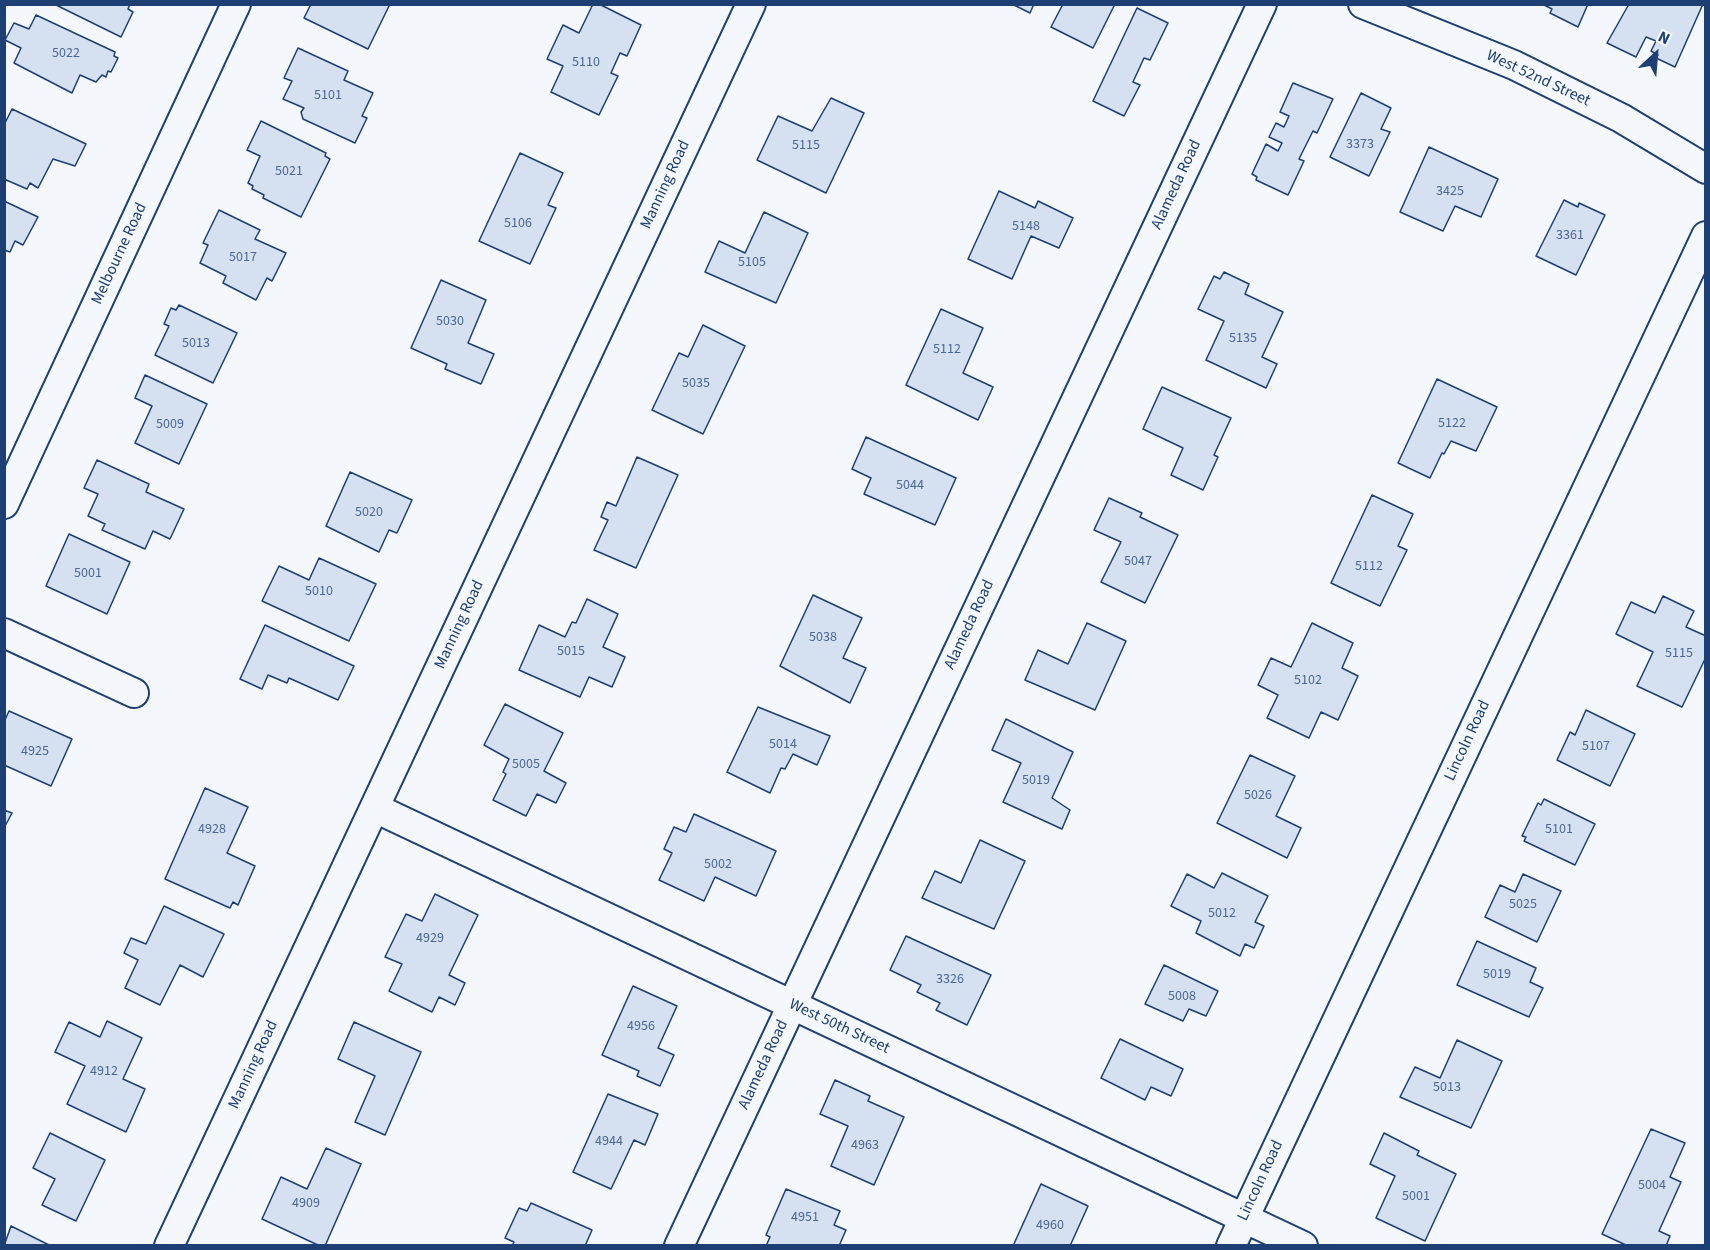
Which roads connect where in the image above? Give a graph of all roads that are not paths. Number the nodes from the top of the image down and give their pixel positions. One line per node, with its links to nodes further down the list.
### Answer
1 (236, 4): 7 (street, Melbourne Road)
2 (751, 4): 10 (street, Manning Road)
3 (1262, 4): 11 (street, Alameda Road)
4 (1363, 4): 5 (street, West 52nd Street)
5 (1706, 169)
6 (1706, 236): 12 (street, Lincoln Road)
7 (4, 504)
8 (4, 633): 9 (street)
9 (134, 693)
10 (375, 808): 11 (street, West 50th Street); 13 (street, Manning Road)
11 (792, 1005): 12 (street, West 50th Street); 14 (street, Alameda Road)
12 (1244, 1217): 15 (street, Lincoln Road); 16 (street, West 50th Street)
13 (169, 1245)
14 (679, 1245)
15 (1231, 1245)
16 (1304, 1245)

